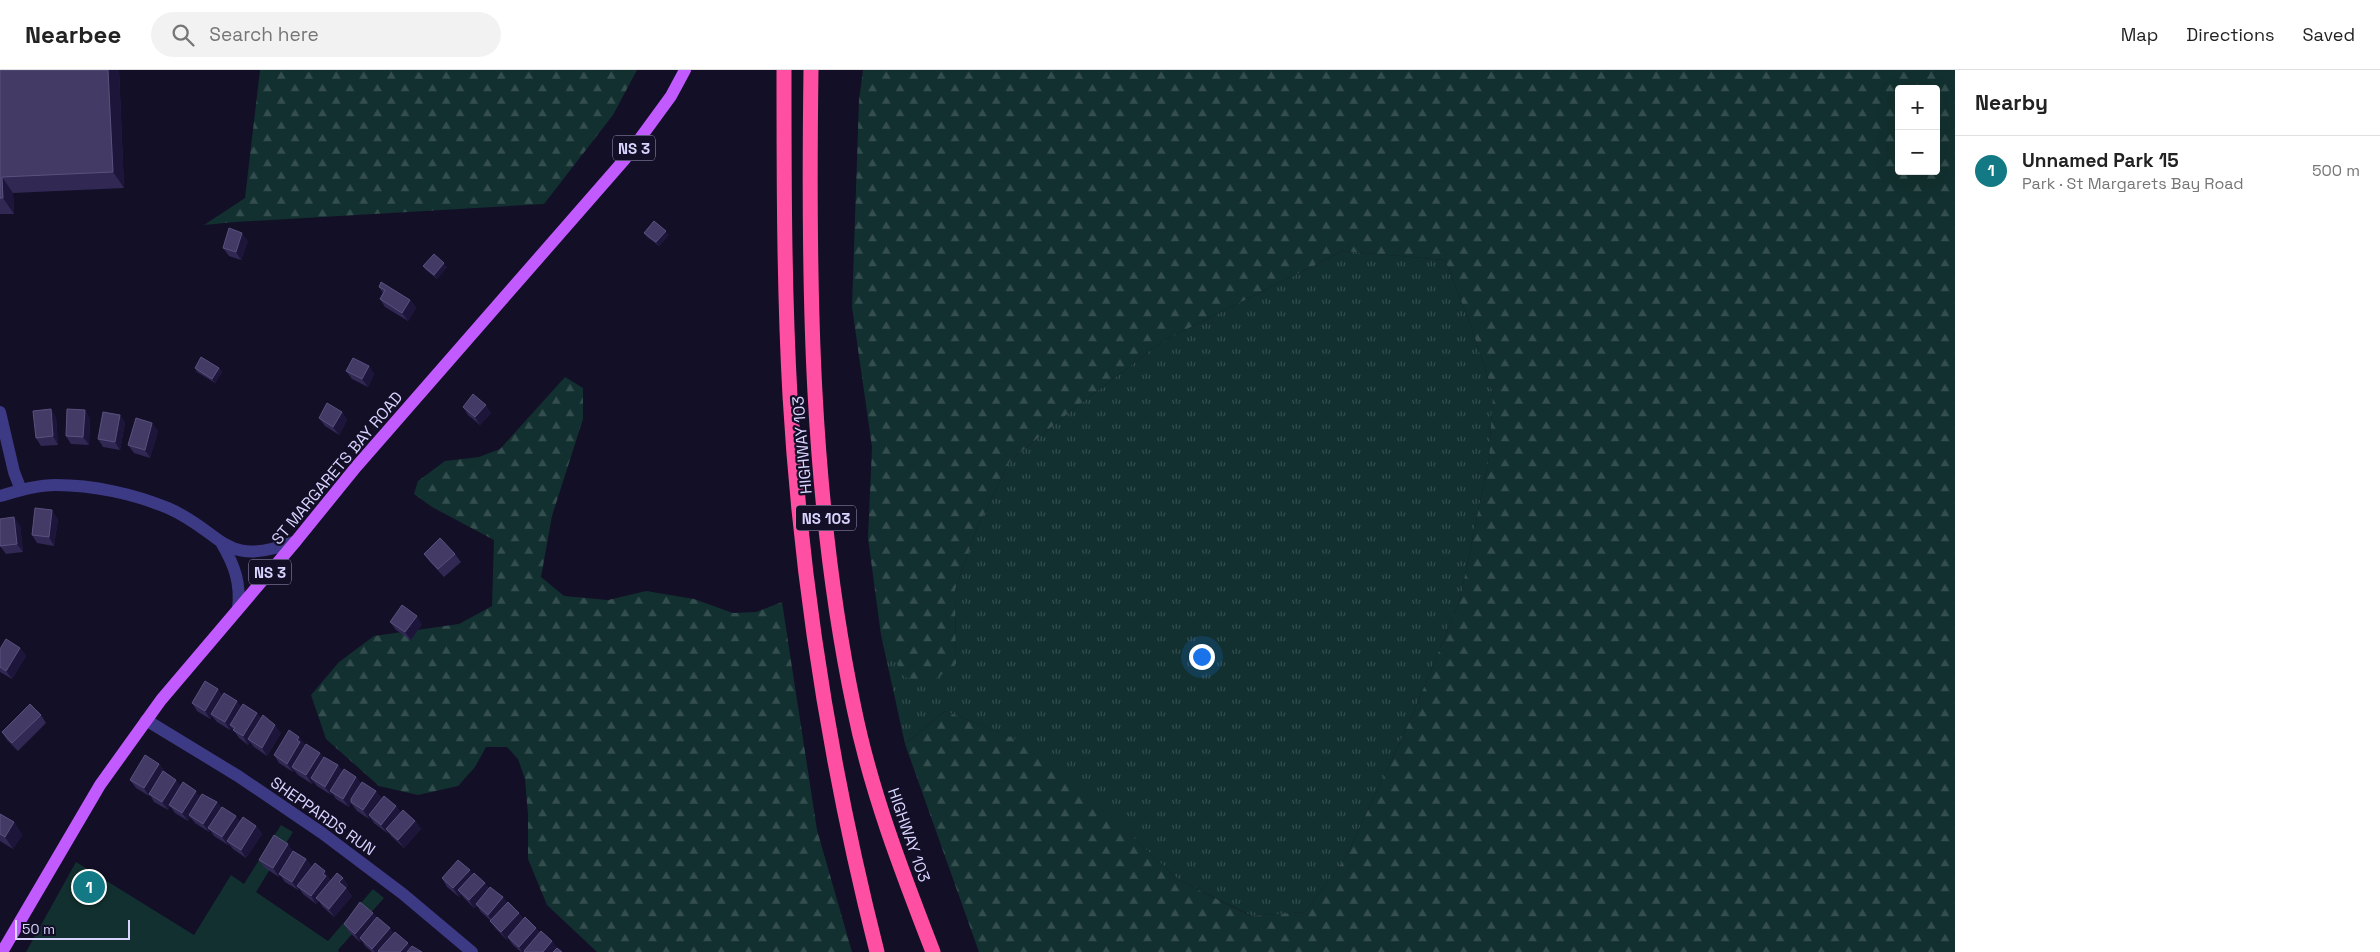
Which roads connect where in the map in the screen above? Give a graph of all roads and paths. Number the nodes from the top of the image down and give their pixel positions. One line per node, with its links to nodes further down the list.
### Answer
1 (685, 70): 9 (main road, ST MARGARETS BAY ROAD / NS 3)
2 (777, 70): 5 (highway)
3 (784, 70): 5 (highway, HIGHWAY 103 / NS 103)
4 (811, 70): 16 (highway, HIGHWAY 103 / NS 103)
5 (784, 130): 15 (highway, HIGHWAY 103 / NS 103)
6 (0, 412): 7 (street)
7 (21, 490): 8 (street); 10 (street)
8 (0, 496)
9 (296, 541): 10 (street); 11 (main road, ST MARGARETS BAY ROAD / NS 3)
10 (222, 544): 11 (street)
11 (238, 609): 12 (main road, ST MARGARETS BAY ROAD / NS 3)
12 (146, 720): 13 (main road, ST MARGARETS BAY ROAD / NS 3); 14 (street, SHEPPARDS RUN)
13 (2, 952)
14 (472, 952)
15 (877, 952)
16 (933, 952)

